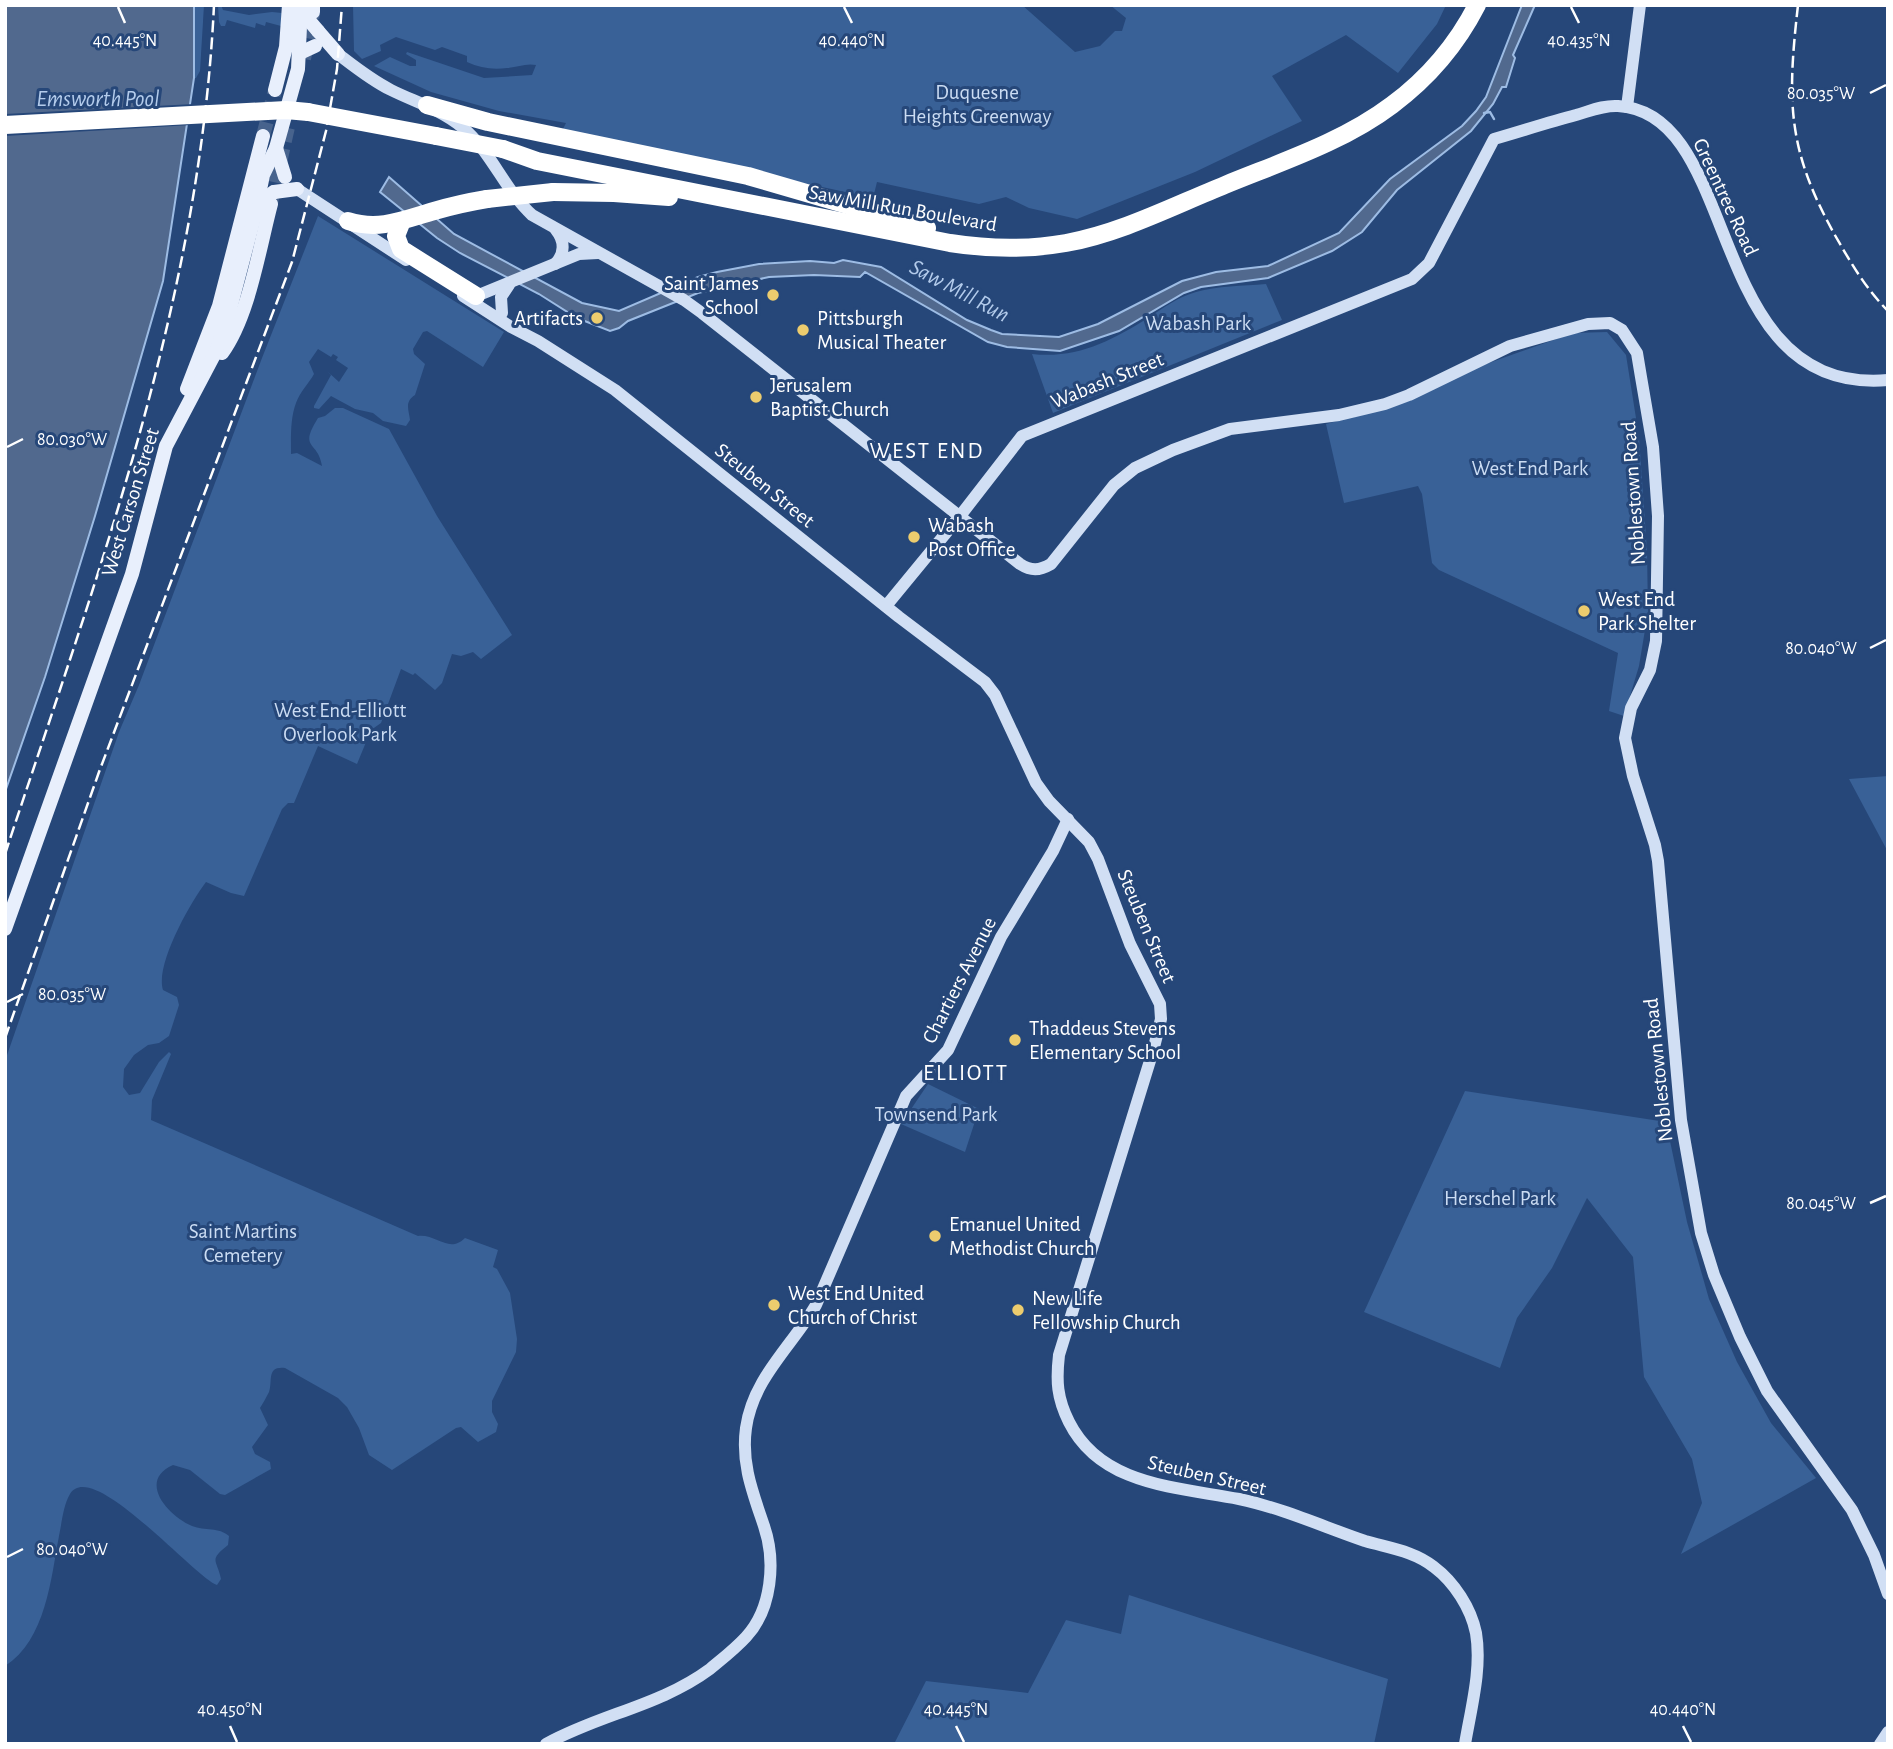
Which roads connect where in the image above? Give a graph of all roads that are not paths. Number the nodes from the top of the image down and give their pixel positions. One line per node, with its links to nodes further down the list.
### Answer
1 (289, 5): 9 (main road)
2 (1466, 5): 24 (highway, Saw Mill Run Boulevard)
3 (1477, 5): 20 (highway, Saw Mill Run Boulevard)
4 (1640, 5): 11 (main road)
5 (307, 7): 6 (main road, bridge); 7 (main road, West Carson Street)
6 (317, 39): 7 (main road, bridge); 8 (main road)
7 (300, 53): 12 (main road, West Carson Street)
8 (338, 54): 10 (main road)
9 (275, 90)
10 (427, 105): 24 (highway); 25 (main road)
11 (1627, 107): 15 (main road, Greentree Road); 32 (main road, Greentree Road)
12 (286, 110): 13 (highway, Saw Mill Run Boulevard, bridge); 16 (main road, West Carson Street); 17 (highway, Saw Mill Run Boulevard, bridge)
13 (5, 125)
14 (263, 136): 34 (main road)
15 (1494, 139): 35 (main road, Wabash Street)
16 (276, 148): 18 (main road, bridge); 21 (main road, West Carson Street, bridge)
17 (503, 149): 20 (highway, Saw Mill Run Boulevard); 24 (highway, Saw Mill Run Boulevard)
18 (288, 185): 21 (main road, bridge); 22 (main road, Steuben Street)
19 (271, 204): 33 (main road)
20 (767, 206): 23 (highway, bridge)
21 (255, 214): 33 (main road, West Carson Street)
22 (348, 221): 23 (highway); 29 (main road, Steuben Street)
23 (402, 221): 29 (highway)
24 (927, 228)
25 (556, 230): 26 (main road); 27 (main road)
26 (599, 253): 27 (main road); 35 (main road)
27 (548, 268): 28 (main road)
28 (511, 284): 29 (main road); 30 (main road)
29 (473, 298): 30 (main road, Steuben Street); 31 (main road, Steuben Street)
30 (502, 313): 31 (main road, Steuben Street)
31 (538, 341): 36 (main road, Steuben Street)
32 (1888, 380)
33 (195, 388): 34 (main road, West Carson Street)
34 (177, 421): 38 (main road, West Carson Street)
35 (960, 516): 36 (main road, Wabash Street); 39 (main road, Noblestown Road)
36 (886, 606): 37 (main road, Steuben Street)
37 (1068, 820): 41 (main road, Chartiers Avenue); 42 (main road, Steuben Street)
38 (5, 929)
39 (1888, 1594)
40 (1888, 1732): 43 (main road)
41 (546, 1744)
42 (1465, 1744)
43 (1880, 1744)

